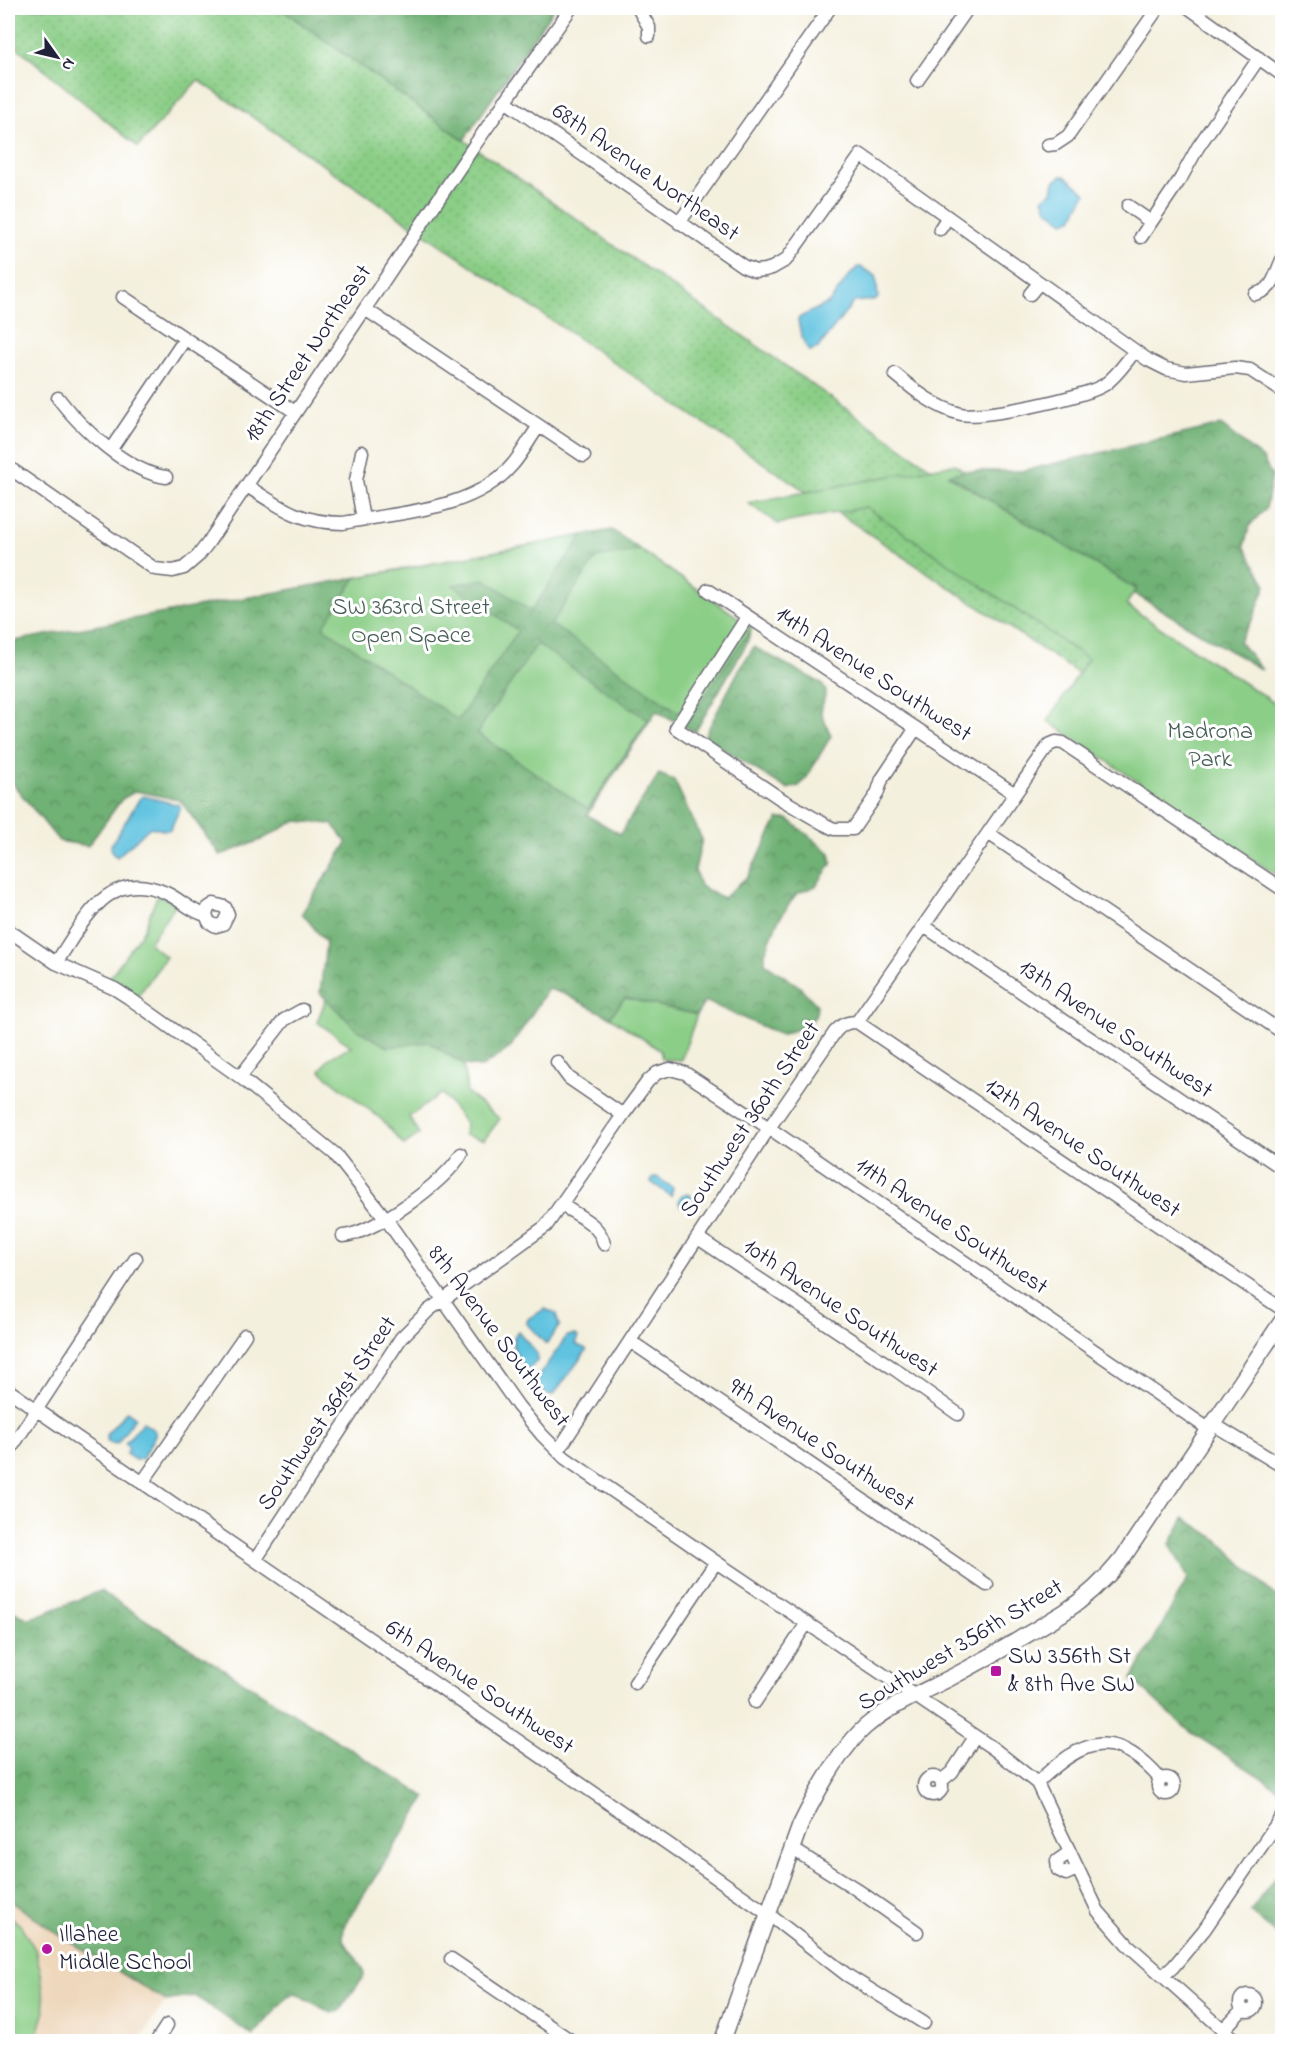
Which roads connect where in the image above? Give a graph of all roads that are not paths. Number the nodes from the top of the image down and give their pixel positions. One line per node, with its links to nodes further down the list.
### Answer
1 (571, 8): 11 (street, 18th Street Northeast)
2 (638, 8): 7 (street)
3 (830, 8): 16 (street)
4 (968, 8): 10 (street)
5 (1158, 8): 12 (street)
6 (1189, 8): 8 (street)
7 (649, 36)
8 (1260, 58): 9 (street); 15 (street)
9 (1282, 75)
10 (917, 81)
11 (505, 101): 16 (street, 68th Avenue Northeast); 26 (street, 18th Street Northeast)
12 (1048, 145)
13 (1128, 206): 15 (street)
14 (948, 217): 16 (street, 68th Avenue Northeast); 17 (street); 20 (street)
15 (1151, 222): 18 (street)
16 (679, 223)
17 (939, 229)
18 (1141, 237)
19 (1282, 260): 21 (street)
20 (1039, 283): 22 (street); 28 (street)
21 (1271, 286): 23 (street); 24 (street)
22 (1030, 294)
23 (1256, 294)
24 (1282, 294)
25 (123, 297): 27 (street)
26 (365, 309): 32 (street, 18th Street Northeast); 33 (street)
27 (185, 339): 32 (street); 34 (street)
28 (1135, 351): 29 (street); 30 (street)
29 (896, 374)
30 (1282, 389)
31 (58, 398): 34 (street)
32 (295, 412): 39 (street, 18th Street Northeast)
33 (539, 426): 36 (street); 40 (street)
34 (111, 449): 38 (street)
35 (362, 452): 40 (street)
36 (584, 456)
37 (8, 467): 39 (street, 18th Street Northeast)
38 (166, 477)
39 (247, 486): 40 (street)
40 (363, 519)
41 (708, 590): 42 (street, 14th Avenue Southwest)
42 (747, 617): 43 (street, 14th Avenue Southwest); 43 (street)
43 (916, 728): 44 (street, 14th Avenue Southwest)
44 (1015, 794): 45 (street, Southwest 360th Street); 46 (street, Southwest 360th Street)
45 (988, 833): 48 (street, Southwest 360th Street); 53 (street)
46 (1282, 889)
47 (206, 915): 50 (street)
48 (924, 926): 52 (street, Southwest 360th Street); 60 (street, 13th Avenue Southwest)
49 (8, 930): 50 (street, 8th Avenue Southwest)
50 (56, 963): 56 (street, 8th Avenue Southwest)
51 (302, 1010): 56 (street)
52 (857, 1022): 58 (street, Southwest 360th Street); 68 (street, 12th Avenue Southwest)
53 (1282, 1032)
54 (557, 1062): 57 (street)
55 (664, 1070): 57 (street, Southwest 361st Street); 58 (street, 11th Avenue Southwest)
56 (240, 1077): 62 (street, 8th Avenue Southwest)
57 (623, 1115): 61 (street, Southwest 361st Street)
58 (769, 1128): 64 (street, Southwest 360th Street); 75 (street, 11th Avenue Southwest)
59 (461, 1154): 62 (street)
60 (1282, 1168)
61 (562, 1205): 65 (street); 67 (street, Southwest 361st Street)
62 (386, 1219): 63 (street); 67 (street, 8th Avenue Southwest)
63 (343, 1236)
64 (698, 1238): 71 (street, Southwest 360th Street); 74 (street, 10th Avenue Southwest)
65 (604, 1244)
66 (135, 1258): 73 (street)
67 (443, 1300): 76 (street, 8th Avenue Southwest); 80 (street, Southwest 361st Street)
68 (1282, 1310)
69 (1282, 1322): 75 (main road, Southwest 356th Street)
70 (245, 1335): 79 (street)
71 (630, 1341): 76 (street, Southwest 360th Street); 82 (street, 9th Avenue Southwest)
72 (8, 1390): 73 (street, 6th Avenue Southwest)
73 (36, 1410): 77 (street); 79 (street, 6th Avenue Southwest)
74 (958, 1414)
75 (1211, 1427): 78 (street, 11th Avenue Southwest); 85 (main road, Southwest 356th Street)
76 (558, 1451): 81 (street, 8th Avenue Southwest)
77 (8, 1453)
78 (1282, 1466)
79 (142, 1483): 80 (street, 6th Avenue Southwest)
80 (256, 1559): 95 (street, 6th Avenue Southwest)
81 (716, 1562): 83 (street, 8th Avenue Southwest); 84 (street)
82 (987, 1585)
83 (807, 1623): 85 (street, 8th Avenue Southwest); 86 (street)
84 (635, 1683)
85 (914, 1695): 87 (street, 8th Avenue Southwest); 92 (main road, Southwest 356th Street)
86 (755, 1702)
87 (975, 1737): 89 (street); 90 (street, 8th Avenue Southwest)
88 (1161, 1780): 90 (street)
89 (941, 1781)
90 (1037, 1783): 93 (street, 8th Avenue Southwest)
91 (1282, 1816): 98 (street)
92 (791, 1848): 95 (main road, Southwest 356th Street); 96 (street)
93 (1070, 1852): 94 (street, 8th Avenue Southwest); 94 (street)
94 (1077, 1869): 98 (street, 8th Avenue Southwest)
95 (768, 1914): 100 (street, 6th Avenue Southwest); 105 (main road, Southwest 356th Street)
96 (917, 1932)
97 (451, 1959): 104 (street)
98 (1163, 1976): 102 (street, 8th Avenue Southwest)
99 (1242, 2010): 102 (street)
100 (924, 2023)
101 (166, 2025): 103 (street)
102 (1223, 2030): 106 (street, 8th Avenue Southwest)
103 (158, 2041)
104 (573, 2042)
105 (722, 2042)
106 (1237, 2042)

